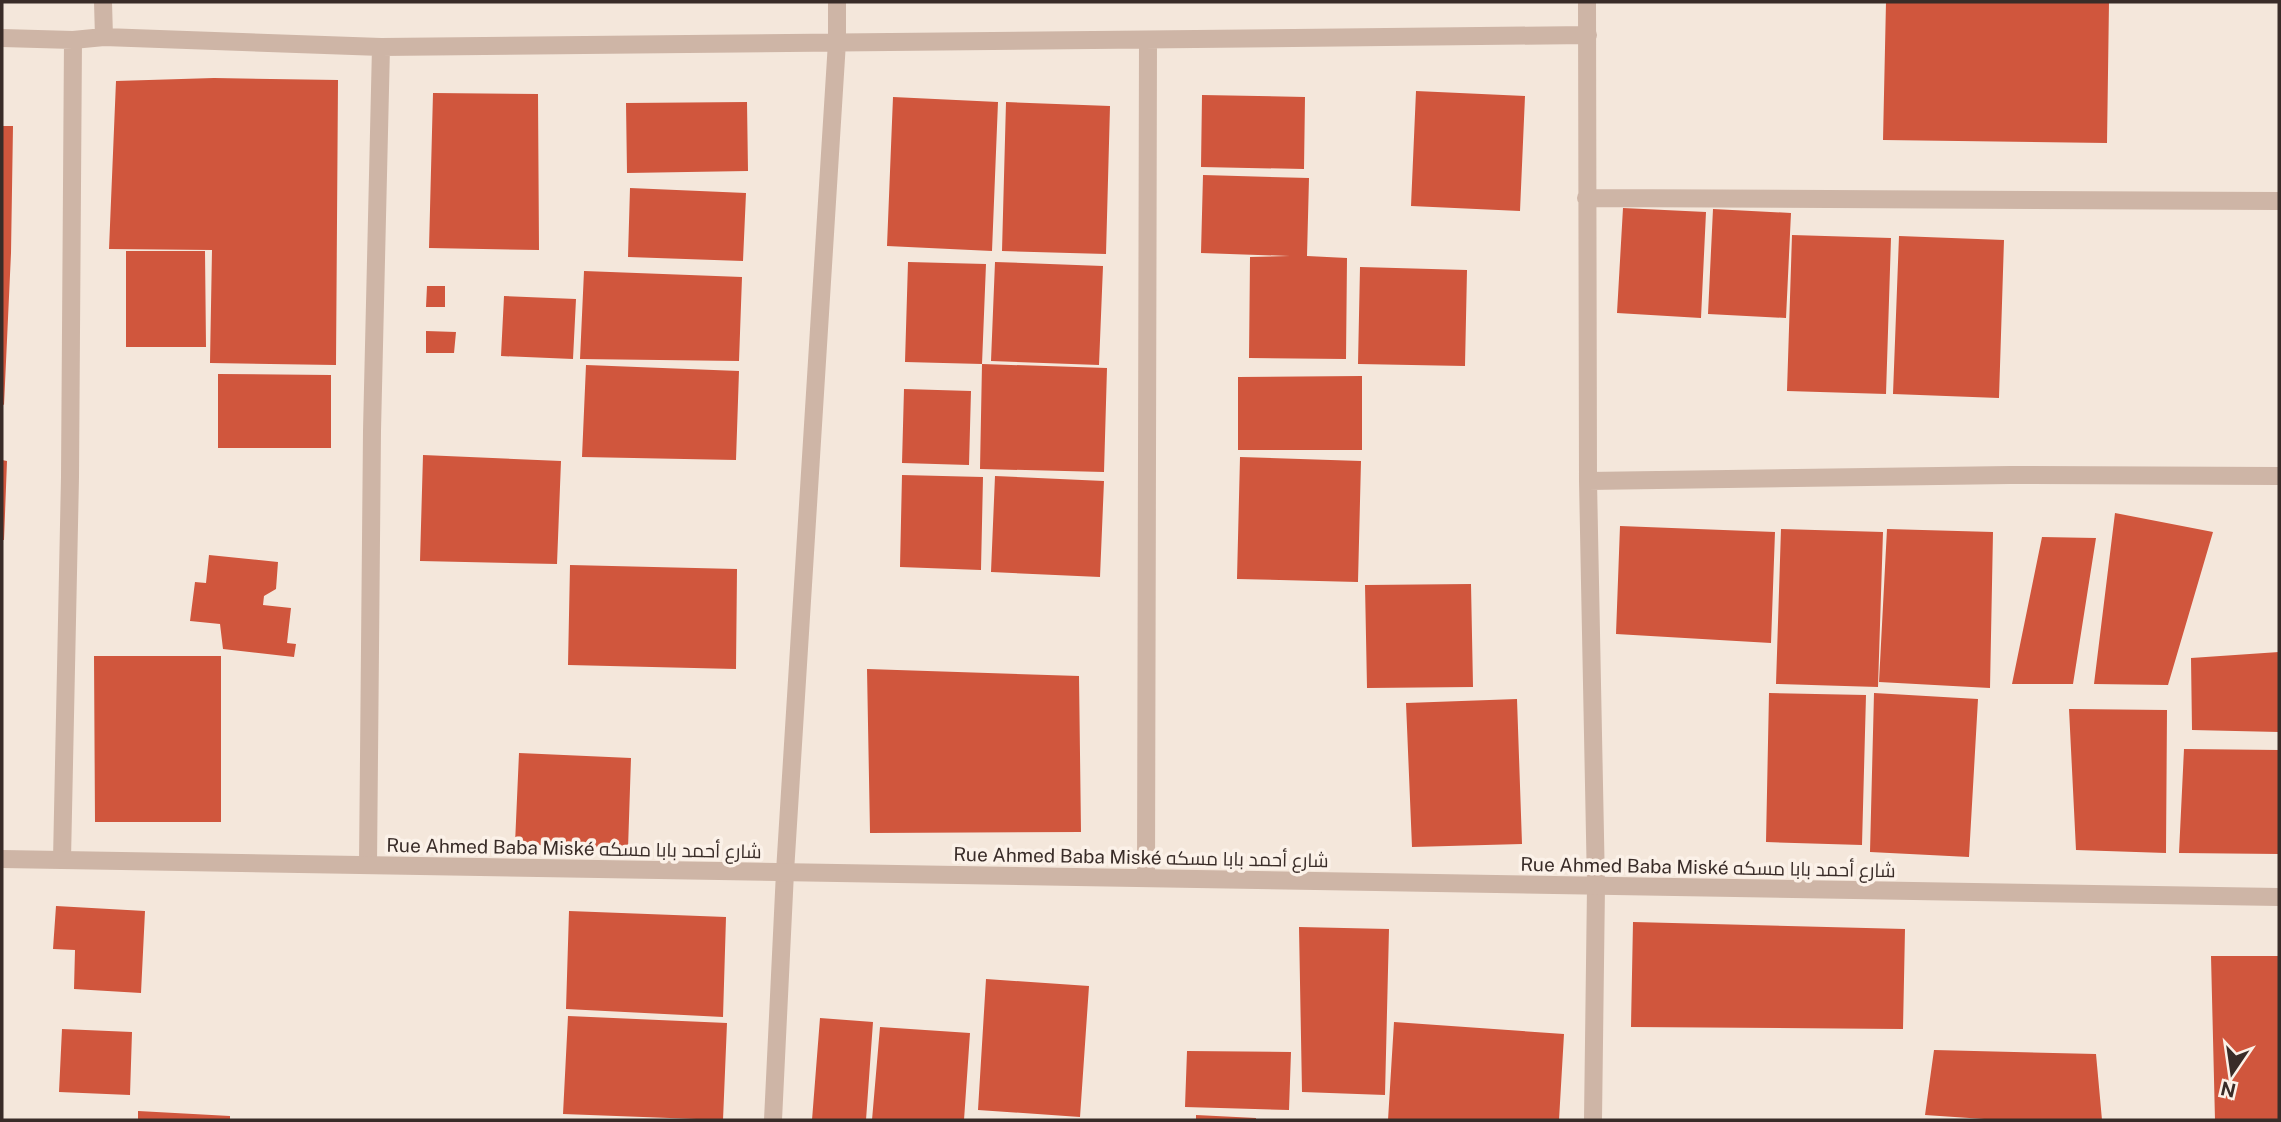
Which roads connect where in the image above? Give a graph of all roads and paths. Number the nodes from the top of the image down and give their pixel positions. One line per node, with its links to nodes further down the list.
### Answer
1 (103, 2): 5 (street)
2 (837, 2): 9 (street)
3 (1587, 2): 4 (street)
4 (1588, 35): 8 (street); 11 (street)
5 (104, 37): 7 (street); 10 (street)
6 (2, 38): 7 (street)
7 (73, 40): 16 (street)
8 (1148, 40): 9 (street); 19 (street)
9 (837, 42): 10 (street); 18 (street)
10 (381, 47): 17 (street)
11 (1586, 198): 12 (street); 14 (street)
12 (2279, 201)
13 (2279, 476): 14 (street)
14 (1588, 481): 20 (street)
15 (2, 859): 16 (street, Rue Ahmed Baba Miské شارع أحمد بابا مسكه)
16 (62, 860): 17 (street, Rue Ahmed Baba Miské شارع أحمد بابا مسكه)
17 (368, 865): 18 (street, Rue Ahmed Baba Miské شارع أحمد بابا مسكه)
18 (785, 872): 19 (street, Rue Ahmed Baba Miské شارع أحمد بابا مسكه); 22 (street)
19 (1146, 878): 20 (street, Rue Ahmed Baba Miské شارع أحمد بابا مسكه)
20 (1596, 886): 21 (street, Rue Ahmed Baba Miské شارع أحمد بابا مسكه); 23 (street)
21 (2279, 897)
22 (773, 1120)
23 (1593, 1120)

